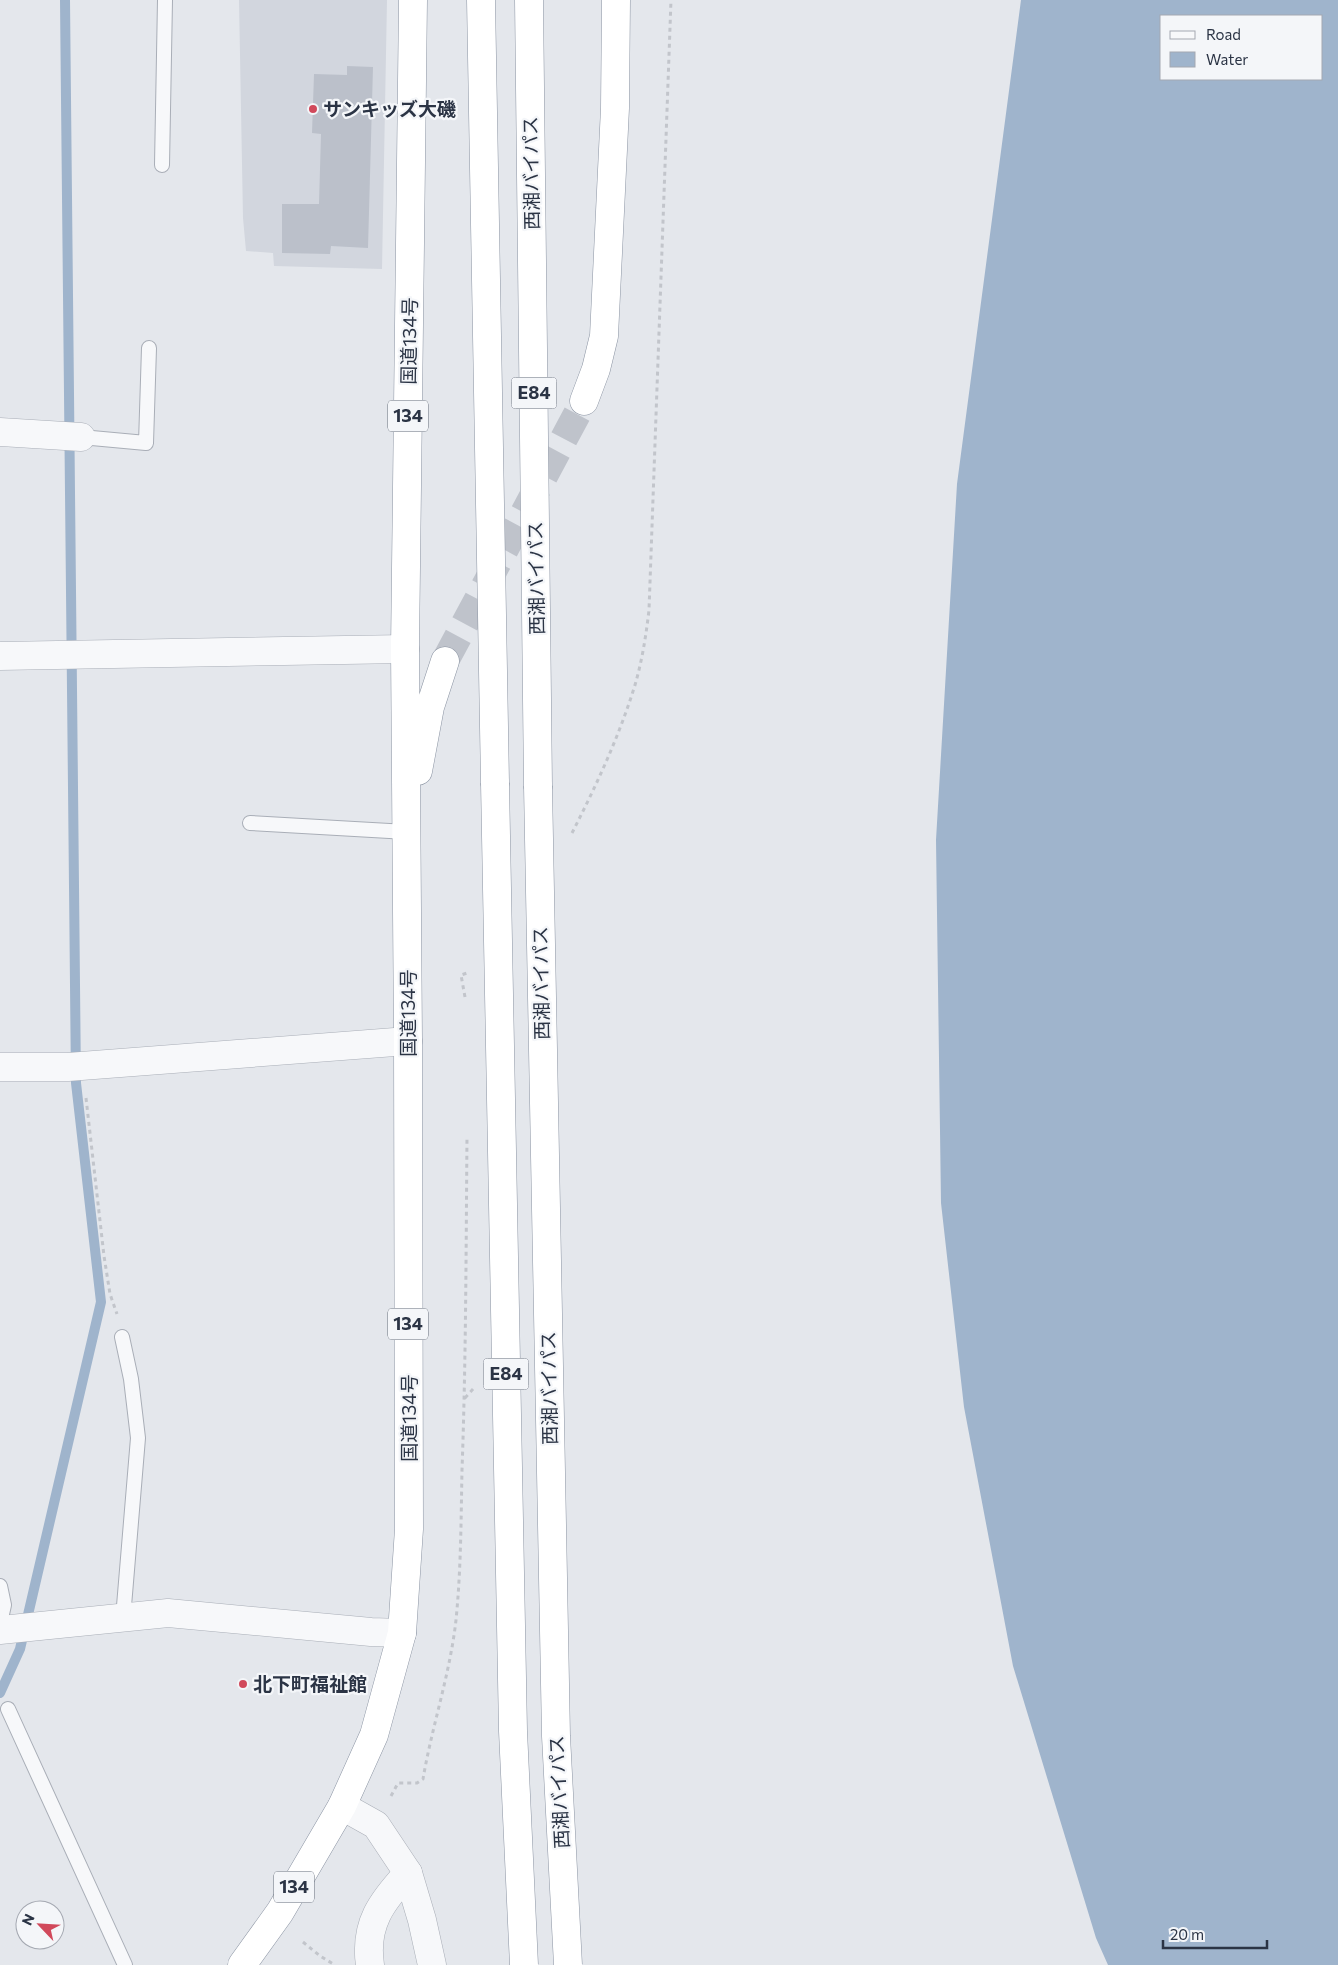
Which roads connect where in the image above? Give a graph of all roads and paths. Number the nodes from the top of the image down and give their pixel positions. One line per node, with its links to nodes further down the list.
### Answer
1 (165, 0): 7 (lane)
2 (413, 0): 13 (highway, 国道134号 / 134)
3 (481, 0): 37 (highway, E84, bridge)
4 (529, 0): 38 (highway, 西湘バイパス / E84, bridge)
5 (616, 0): 9 (highway)
6 (670, 0): 10 (path)
7 (162, 165)
8 (149, 348): 12 (lane)
9 (584, 401)
10 (656, 401)
11 (0, 432): 12 (street)
12 (71, 437)
13 (405, 649): 14 (street); 17 (highway, 国道134号 / 134)
14 (0, 656)
15 (445, 661): 17 (highway, 国道134号 / 134)
16 (250, 823): 17 (lane)
17 (407, 832): 18 (highway, 国道134号 / 134)
18 (408, 1041): 19 (street); 26 (highway, 国道134号 / 134)
19 (77, 1066): 20 (street); 21 (path)
20 (0, 1067)
21 (122, 1337): 24 (lane)
22 (459, 1583): 28 (path)
23 (0, 1586): 25 (lane)
24 (123, 1618): 25 (street); 26 (street)
25 (11, 1627)
26 (402, 1633): 29 (highway, 国道134号 / 134)
27 (8, 1709): 32 (lane)
28 (391, 1797)
29 (342, 1806): 30 (street); 33 (highway, 国道134号 / 134)
30 (408, 1873): 35 (street); 36 (street)
31 (303, 1942): 34 (path)
32 (125, 1965)
33 (242, 1965)
34 (336, 1965)
35 (370, 1965)
36 (432, 1965)
37 (524, 1965)
38 (568, 1965)

